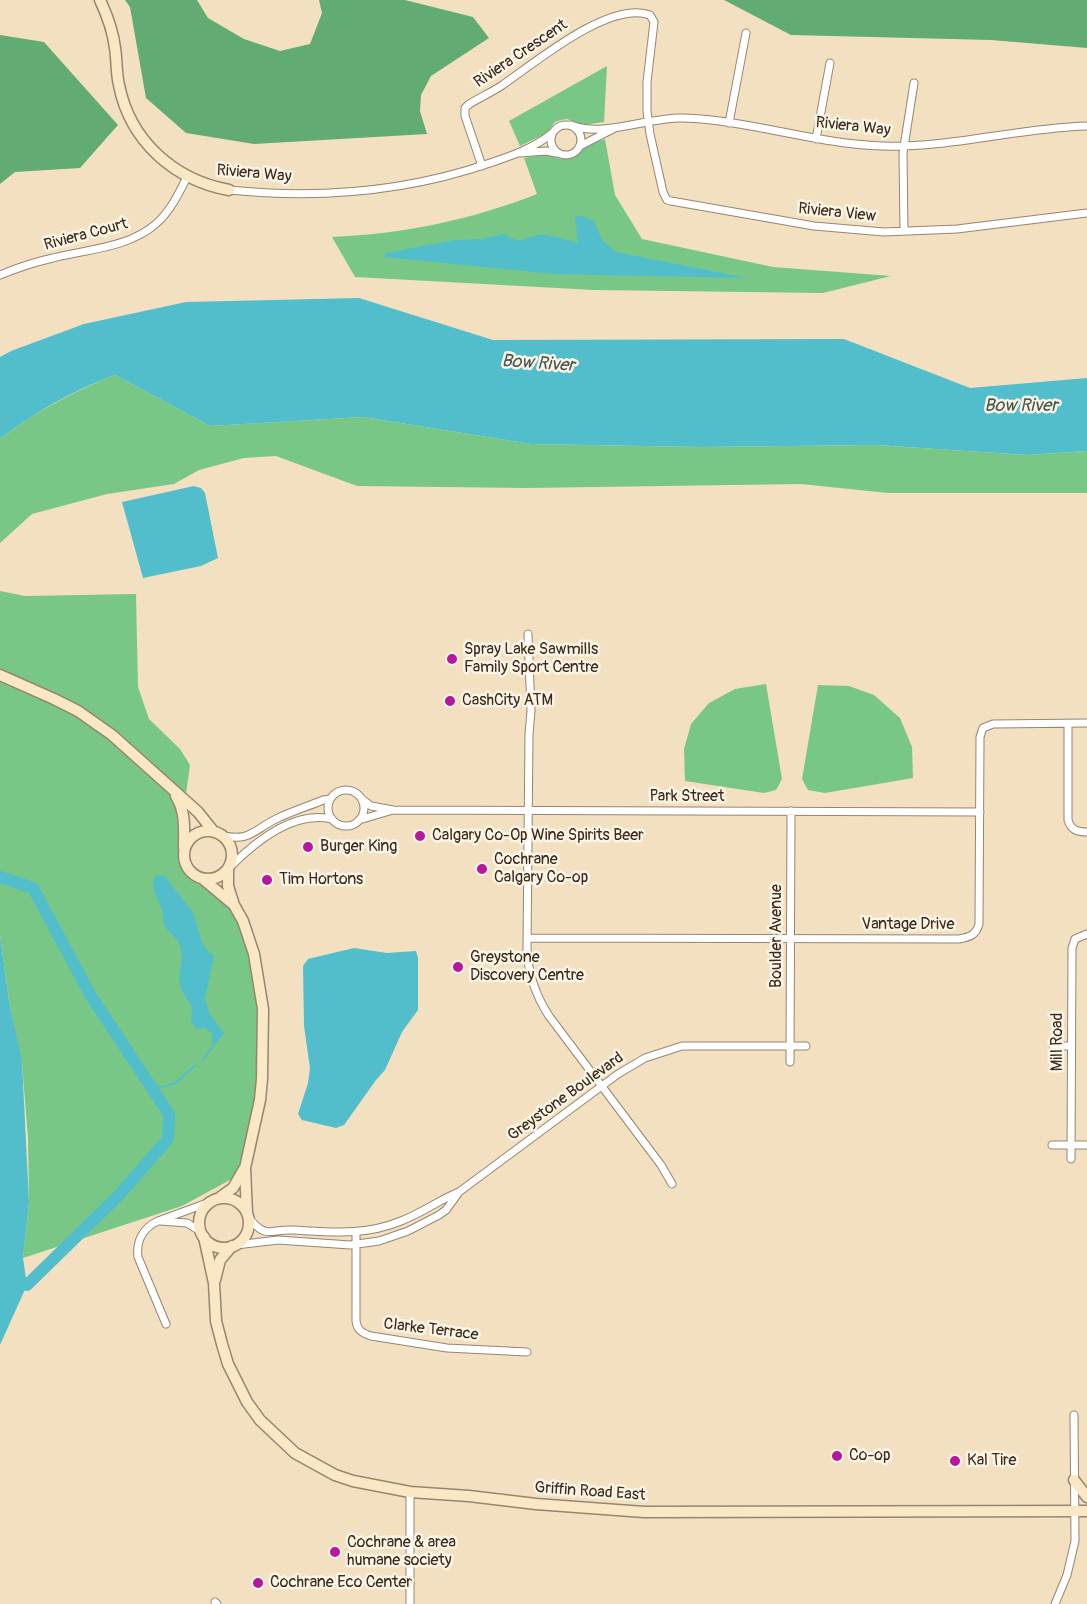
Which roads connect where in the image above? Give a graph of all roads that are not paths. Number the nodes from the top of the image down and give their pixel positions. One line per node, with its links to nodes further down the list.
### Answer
1 (100, 0): 17 (main road, Riviera Way)
2 (746, 33): 6 (street)
3 (830, 63): 11 (street)
4 (914, 83): 13 (street)
5 (648, 121): 6 (street, Riviera Way); 9 (street, Riviera Way); 16 (street, Riviera Crescent); 20 (street, Riviera View)
6 (729, 123): 11 (street, Riviera Way)
7 (571, 125): 9 (street, Riviera Way); 10 (street, Riviera Way); 12 (street)
8 (1087, 126): 13 (street, Riviera Way)
9 (616, 127): 12 (street, Riviera Way)
10 (551, 134): 14 (street, Riviera Way); 15 (street)
11 (816, 139): 13 (street, Riviera Way)
12 (580, 146): 15 (street, Riviera Way)
13 (903, 146): 20 (street)
14 (520, 153): 15 (street, Riviera Way); 16 (street, Riviera Way)
15 (560, 154)
16 (482, 166): 18 (street, Riviera Way)
17 (187, 177): 18 (main road, Riviera Way); 21 (street, Riviera Court)
18 (229, 190)
19 (1087, 213): 20 (street, Riviera View)
20 (904, 231)
21 (0, 275)
22 (528, 634): 29 (street)
23 (0, 675): 26 (main road)
24 (1087, 723): 25 (street, Vantage Drive)
25 (1068, 724): 32 (street, Vantage Drive); 35 (street)
26 (171, 788): 36 (main road); 37 (main road)
27 (330, 799): 28 (street); 33 (street); 36 (street)
28 (361, 799): 30 (street, Park Street); 34 (street)
29 (528, 809): 30 (street, Park Street); 31 (street, Park Street); 42 (street)
30 (393, 810): 34 (street, Park Street)
31 (791, 811): 32 (street, Park Street); 43 (street, Boulder Avenue)
32 (980, 812): 43 (street, Vantage Drive)
33 (332, 819): 34 (street); 38 (street)
34 (359, 820)
35 (1087, 832)
36 (217, 833): 37 (main road); 38 (main road)
37 (184, 852): 39 (main road)
38 (229, 868): 39 (main road); 40 (main road)
39 (203, 879): 40 (main road)
40 (234, 905): 54 (main road)
41 (1087, 934): 47 (street, Mill Road)
42 (527, 938): 43 (street, Vantage Drive); 49 (street)
43 (790, 938): 44 (street, Boulder Avenue)
44 (790, 1046): 45 (street, Greystone Boulevard); 48 (street, Boulder Avenue); 49 (street, Greystone Boulevard)
45 (806, 1046)
46 (1053, 1046): 47 (street)
47 (1071, 1046): 51 (street, Mill Road)
48 (790, 1062)
49 (601, 1087): 55 (street); 56 (street, Greystone Boulevard)
50 (1052, 1145): 51 (street)
51 (1071, 1145): 52 (street); 53 (street, Mill Road)
52 (1087, 1145)
53 (1071, 1159)
54 (245, 1168): 57 (main road); 58 (main road)
55 (672, 1184)
56 (459, 1192): 60 (street, Greystone Boulevard); 62 (street, Greystone Boulevard)
57 (214, 1200): 58 (main road); 59 (street); 61 (main road)
58 (248, 1215): 60 (street, Greystone Boulevard); 63 (main road)
59 (158, 1221): 61 (street); 65 (street)
60 (356, 1232): 62 (street, Clarke Terrace)
61 (202, 1234): 63 (main road); 64 (main road, Griffin Road East)
62 (356, 1244): 63 (street, Greystone Boulevard); 66 (street, Clarke Terrace)
63 (234, 1245): 64 (main road, Griffin Road East)
64 (214, 1283): 69 (main road, Griffin Road East)
65 (166, 1324)
66 (527, 1352)
67 (1074, 1415): 68 (street)
68 (1074, 1480): 70 (main road); 71 (street)
69 (410, 1492): 71 (main road, Griffin Road East); 73 (street)
70 (1087, 1497)
71 (1074, 1511): 72 (main road, Griffin Road East); 74 (street)
72 (1087, 1511)
73 (410, 1604)
74 (1055, 1604)

